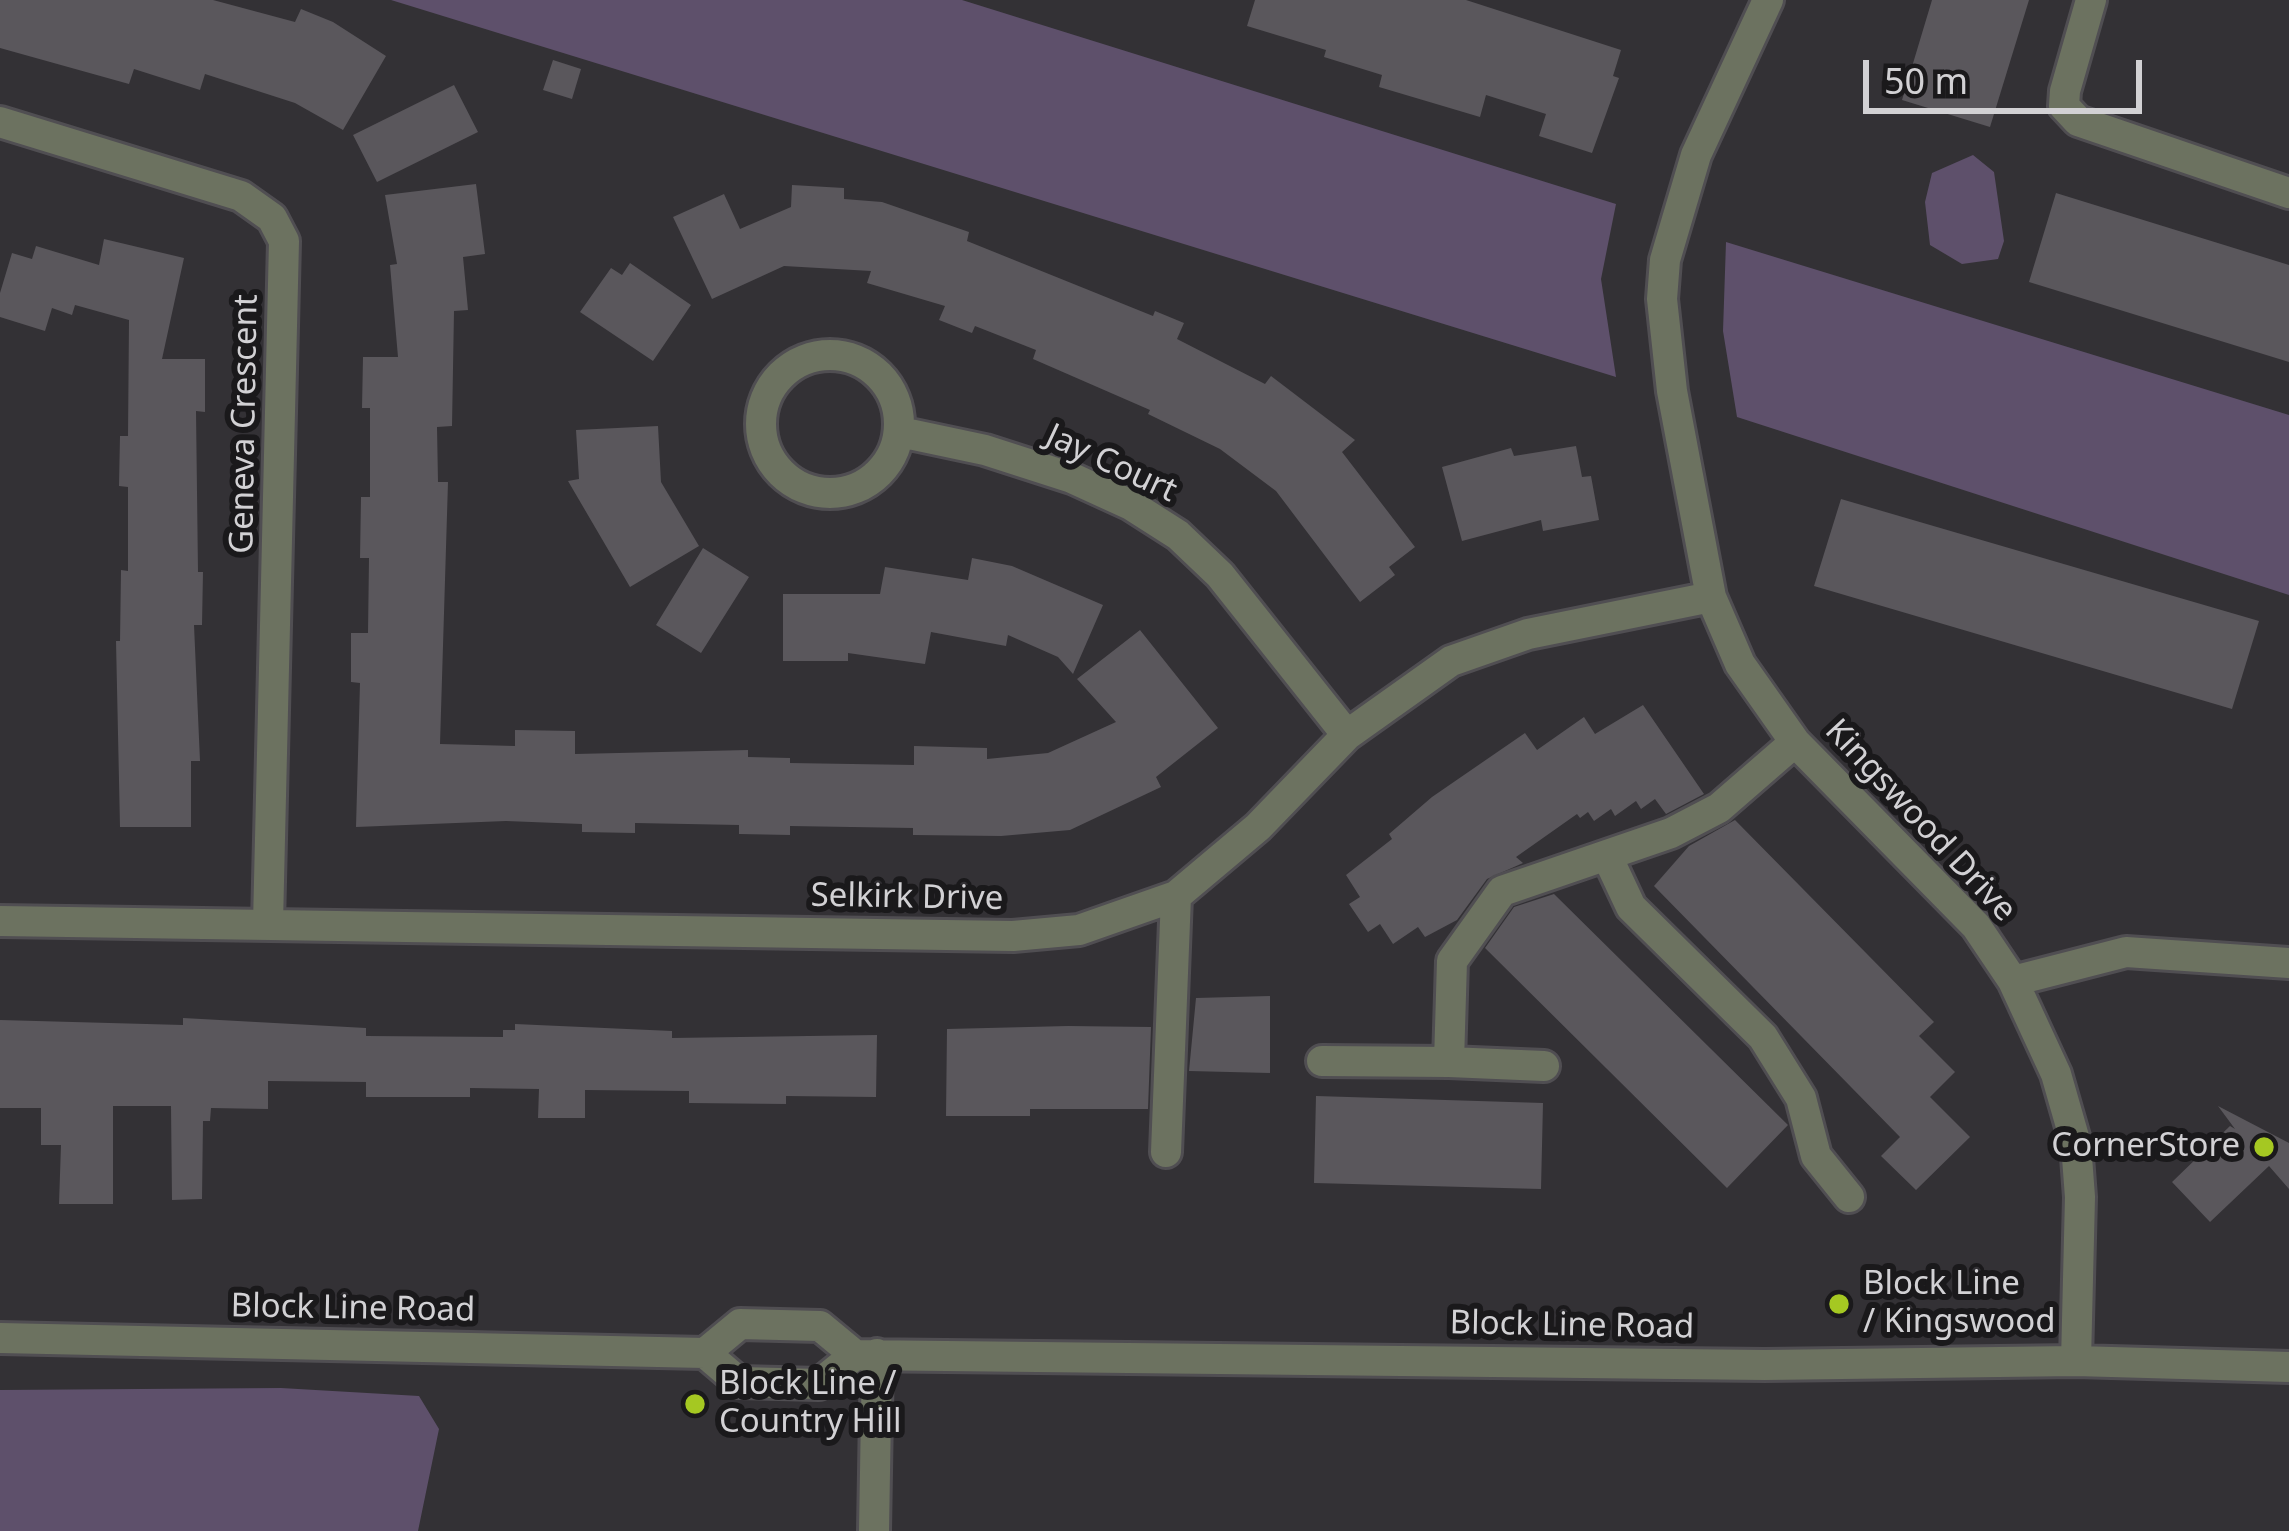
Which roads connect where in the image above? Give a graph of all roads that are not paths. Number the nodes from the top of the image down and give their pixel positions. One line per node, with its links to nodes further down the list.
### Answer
1 (1768, 0): 6 (street, Kingswood Drive)
2 (2091, 0): 4 (street)
3 (0, 122): 12 (street, Geneva Crescent)
4 (2289, 193)
5 (900, 432): 5 (street); 7 (street, Jay Court)
6 (1712, 597): 7 (street, Selkirk Drive); 8 (street, Kingswood Drive)
7 (1347, 735): 10 (street, Selkirk Drive)
8 (1796, 742): 9 (street); 14 (street, Kingswood Drive)
9 (1608, 857): 16 (street); 19 (street)
10 (1176, 896): 12 (street, Selkirk Drive); 18 (street)
11 (0, 921): 12 (street, Selkirk Drive)
12 (268, 924)
13 (2289, 963): 14 (street)
14 (2013, 981): 23 (street, Kingswood Drive)
15 (1322, 1061): 16 (street)
16 (1449, 1062): 17 (street)
17 (1544, 1066)
18 (1166, 1152)
19 (1849, 1197)
20 (0, 1338): 21 (street, Block Line Road)
21 (705, 1353): 22 (street, Block Line Road); 22 (street, Block Line Road)
22 (866, 1354): 23 (street, Block Line Road); 25 (street)
23 (2076, 1361): 24 (street, Block Line Road)
24 (2289, 1367)
25 (874, 1531)

